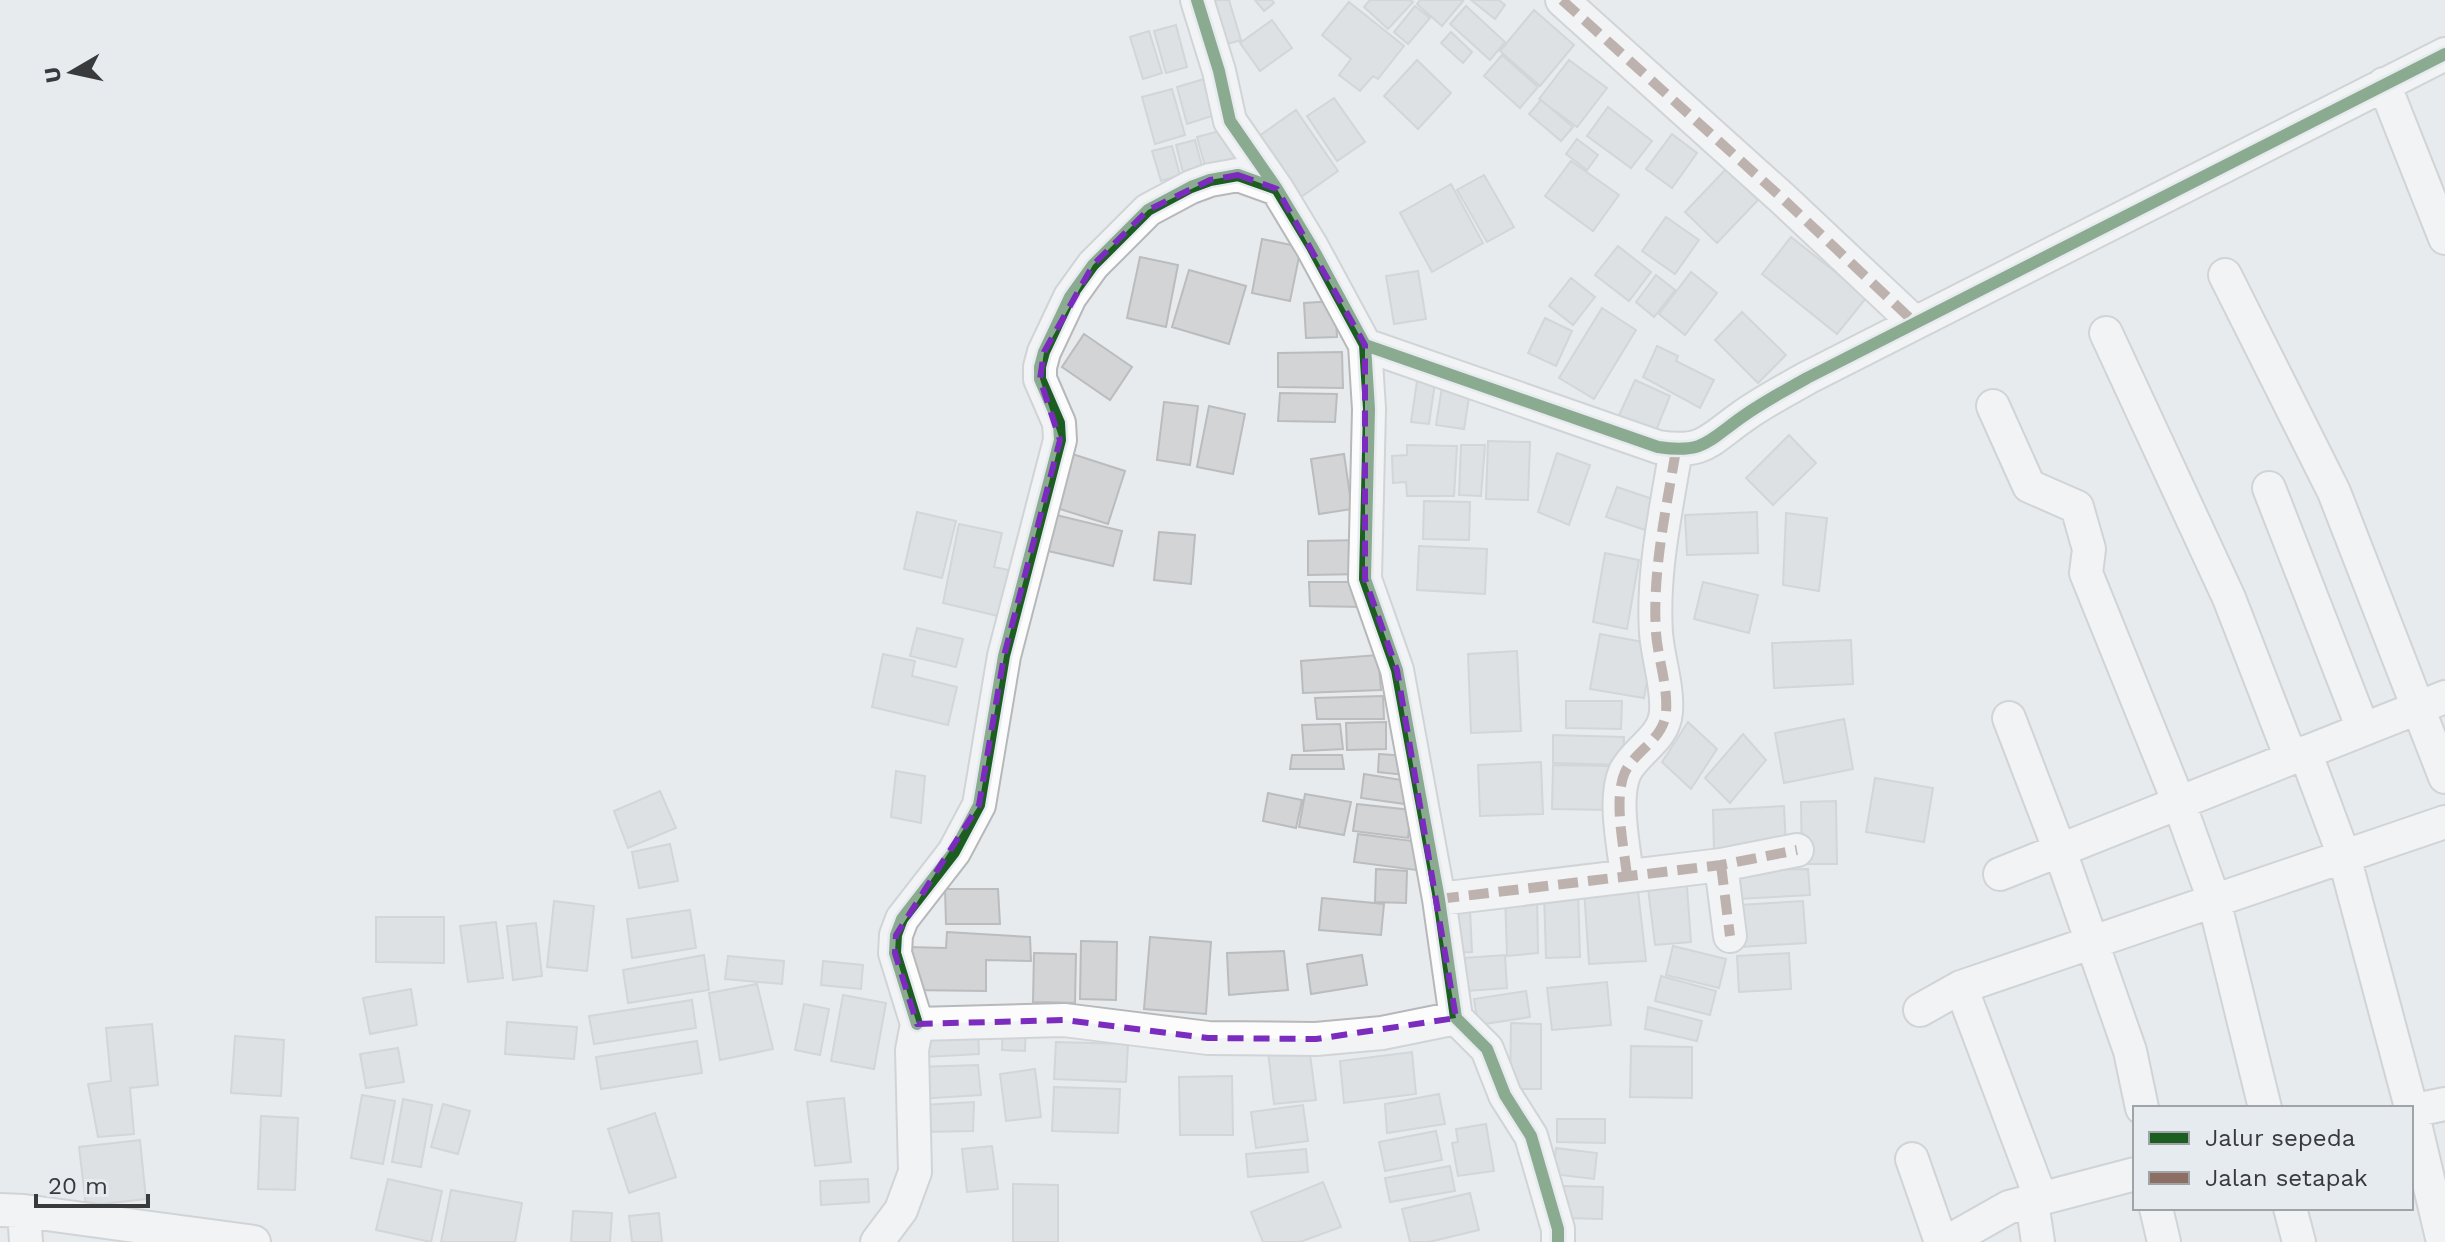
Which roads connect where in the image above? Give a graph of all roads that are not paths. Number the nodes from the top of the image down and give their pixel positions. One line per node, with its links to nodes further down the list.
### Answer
1 (1197, 0): 5 (street)
2 (1562, 0): 8 (street)
3 (2445, 54): 4 (street)
4 (2384, 84): 6 (street); 8 (street)
5 (1277, 189): 10 (street); 34 (street)
6 (2445, 238)
7 (2225, 275): 14 (street)
8 (1914, 322): 12 (street)
9 (2106, 333): 17 (street)
10 (1365, 345): 12 (street); 27 (street)
11 (1993, 406): 19 (street)
12 (1676, 450): 26 (street)
13 (2269, 488): 16 (street)
14 (2431, 702): 16 (street); 18 (street)
15 (2009, 718): 22 (street)
16 (2363, 729): 17 (street)
17 (2298, 755): 19 (street); 23 (street)
18 (2445, 777)
19 (2179, 803): 22 (street); 28 (street)
20 (2445, 822): 23 (street)
21 (1797, 850): 24 (street)
22 (2060, 851): 25 (street); 30 (street)
23 (2344, 856): 28 (street); 38 (street)
24 (1721, 865): 26 (street); 29 (street)
25 (2000, 874)
26 (1627, 876): 27 (street)
27 (1439, 899): 33 (street)
28 (2214, 900): 30 (street); 37 (street)
29 (1730, 936)
30 (2092, 942): 31 (street); 36 (street)
31 (1961, 987): 32 (street); 43 (street)
32 (1920, 1010)
33 (1456, 1018): 34 (street); 49 (street)
34 (917, 1024): 48 (street)
35 (2445, 1104): 39 (street)
36 (2142, 1106)
37 (2265, 1106)
38 (2411, 1106)
39 (2413, 1111)
40 (2413, 1115): 55 (street)
41 (1912, 1159): 50 (street)
42 (2133, 1175): 43 (street)
43 (2037, 1200): 51 (street); 52 (street)
44 (2156, 1210): 53 (street)
45 (2291, 1210): 54 (street)
46 (17, 1221): 47 (street)
47 (254, 1242)
48 (877, 1242)
49 (1558, 1242)
50 (1941, 1242)
51 (1947, 1242)
52 (2038, 1242)
53 (2164, 1242)
54 (2299, 1242)
55 (2443, 1242)

